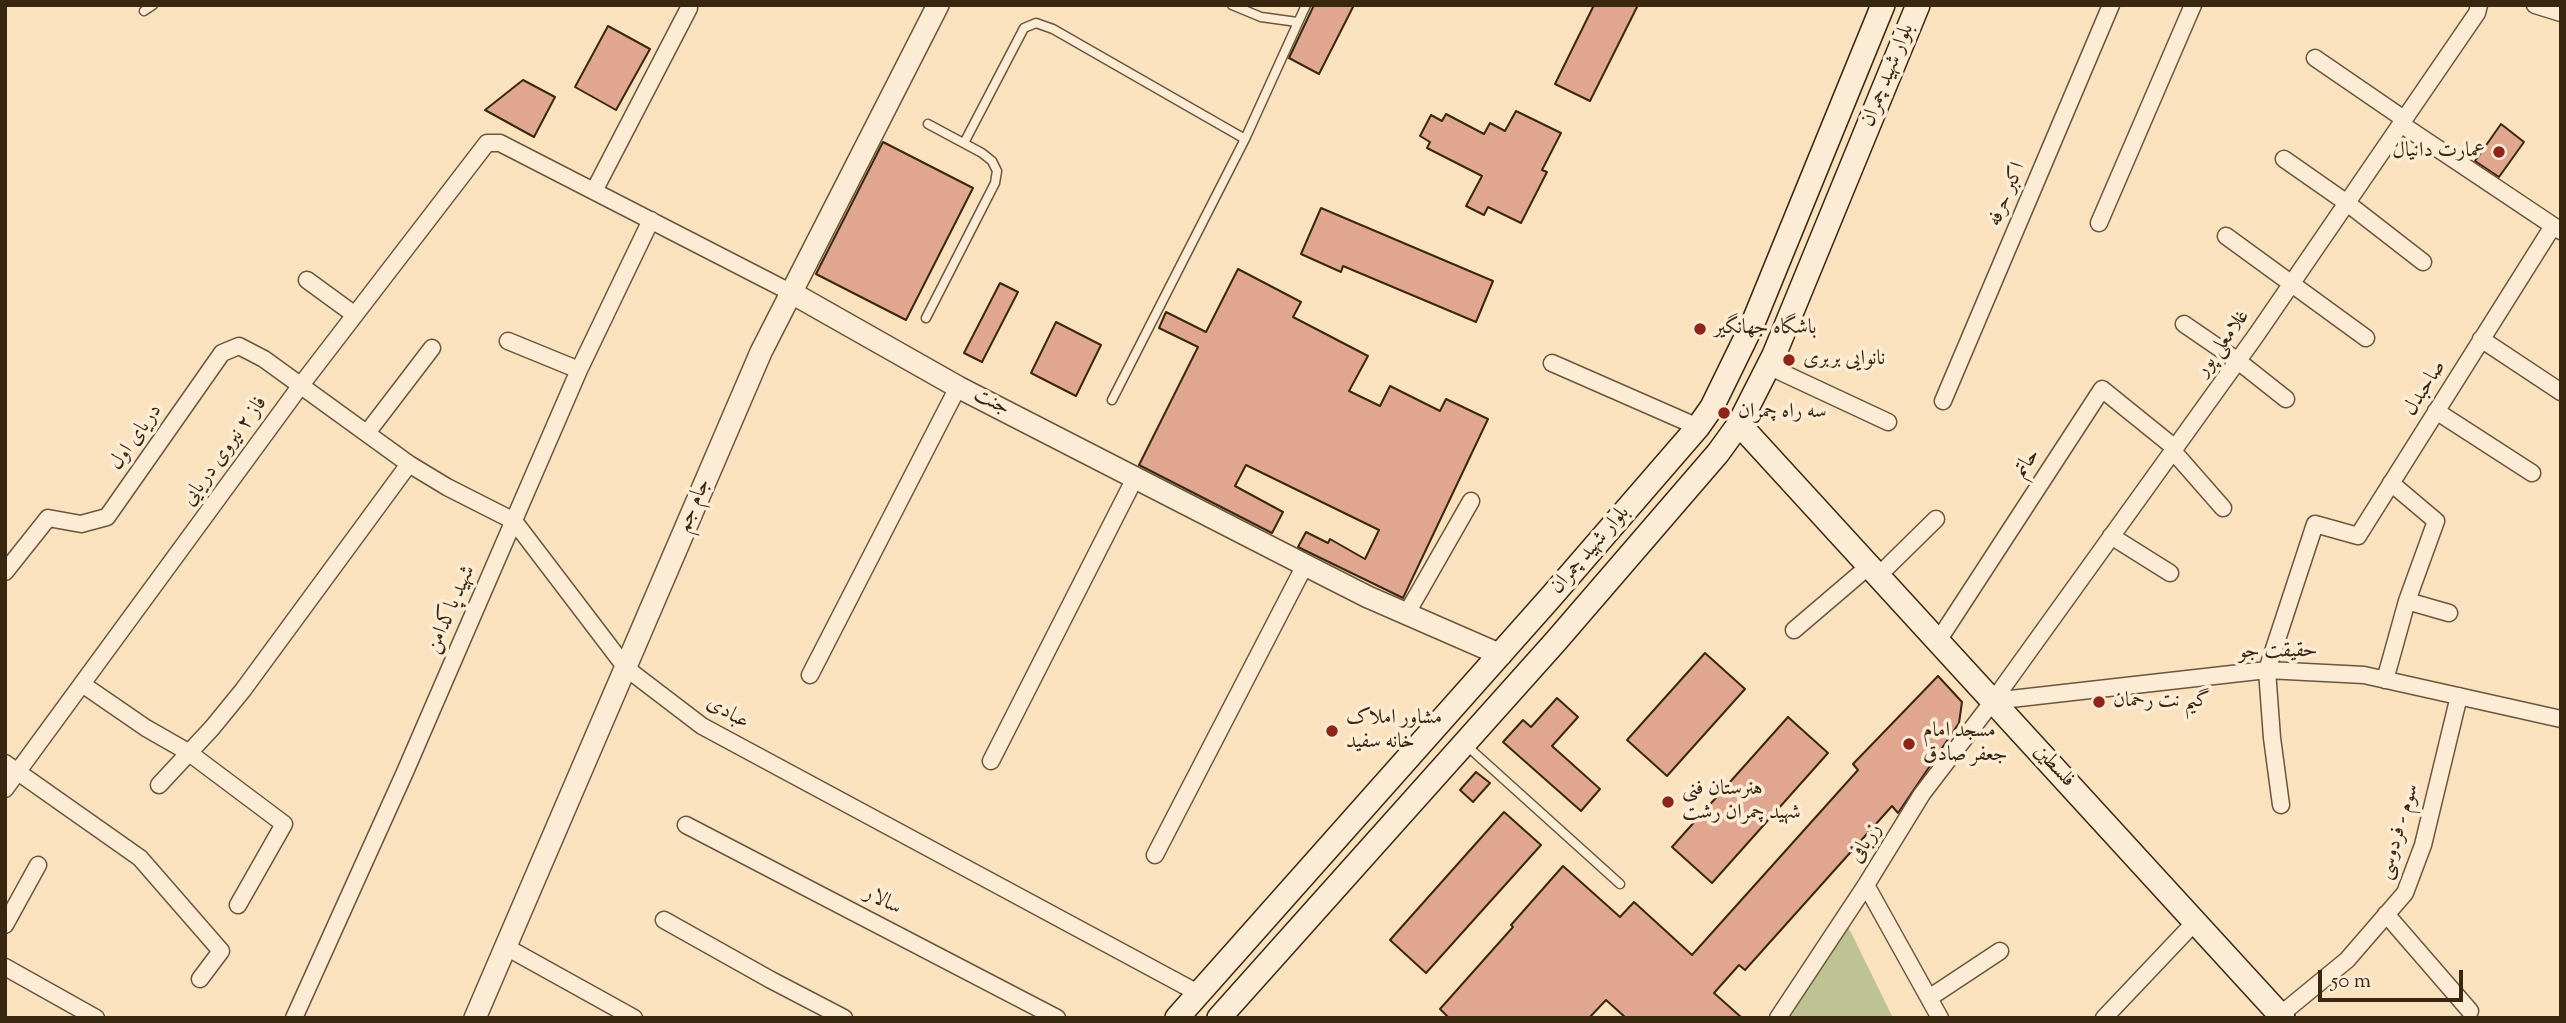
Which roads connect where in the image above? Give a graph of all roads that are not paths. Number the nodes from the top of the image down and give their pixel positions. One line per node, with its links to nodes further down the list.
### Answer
1 (153, 5): 12 (lane)
2 (938, 5): 31 (street, جام جم)
3 (1232, 5): 14 (lane)
4 (1307, 5): 14 (lane)
5 (1883, 5): 52 (main road, بلوار شهید چمران)
6 (1918, 5): 41 (main road, بلوار شهید چمران)
7 (2111, 5): 48 (street, اکبر حرفه)
8 (2193, 5): 25 (street)
9 (2479, 5): 16 (street, غلامعلی پور)
10 (2535, 5): 13 (street)
11 (689, 8): 22 (street)
12 (144, 11)
13 (2561, 13)
14 (1297, 22): 18 (lane)
15 (2315, 58): 16 (street, صاحبدل)
16 (2403, 122): 23 (street, غلامعلی پور); 26 (street, صاحبدل)
17 (928, 124): 19 (lane)
18 (1245, 139): 19 (lane); 47 (lane)
19 (964, 142): 33 (lane)
20 (487, 143): 22 (street, جنت); 32 (street, فاز ۲ نیروی دریایی)
21 (2284, 159): 23 (street)
22 (594, 191): 24 (street, جنت)
23 (2347, 203): 28 (street); 30 (street, غلامعلی پور)
24 (651, 220): 31 (street, جنت); 42 (street, شهید پاکدامن)
25 (2099, 223)
26 (2557, 229): 36 (street, صاحبدل)
27 (2226, 236): 30 (street)
28 (2423, 262)
29 (307, 280): 32 (street)
30 (2292, 284): 35 (street); 39 (street, غلامعلی پور)
31 (792, 293): 44 (street, جنت); 74 (street, جام جم)
32 (355, 315): 43 (street, فاز ۲ نیروی دریایی)
33 (926, 318)
34 (2185, 324): 39 (street)
35 (2367, 338)
36 (2481, 339): 45 (street); 49 (street, صاحبدل)
37 (508, 341): 42 (street)
38 (432, 348): 53 (street)
39 (2238, 361): 46 (street); 54 (street, غلامعلی پور)
40 (1552, 363): 52 (street)
41 (1768, 366): 50 (street); 51 (main road, بلوار شهید چمران)
42 (579, 370): 62 (street, شهید پاکدامن)
43 (301, 385): 53 (street, عبادی); 66 (street, دریای اول); 79 (street, فاز ۲ نیروی دریایی)
44 (958, 387): 57 (street, جنت); 76 (street)
45 (2561, 391)
46 (2286, 398)
47 (1112, 400)
48 (1942, 401)
49 (2436, 411): 56 (street); 58 (street, صاحبدل)
50 (1888, 422)
51 (1739, 424): 65 (main road, فلسطین); 77 (main road, بلوار شهید چمران)
52 (1698, 427): 73 (main road, بلوار شهید چمران)
53 (367, 433): 55 (street, عبادی)
54 (2174, 450): 60 (street); 63 (street, غلامعلی پور); 72 (street, حاتم)
55 (409, 464): 62 (street, عبادی); 85 (street)
56 (2532, 473)
57 (1135, 478): 64 (street, جنت); 86 (street)
58 (2391, 483): 68 (street); 75 (street, صاحبدل)
59 (1471, 501): 69 (street)
60 (2223, 508)
61 (1936, 519): 65 (street)
62 (514, 522): 74 (street, عبادی); 111 (street, شهید پاکدامن)
63 (2111, 536): 67 (street); 81 (street, غلامعلی پور)
64 (1304, 565): 69 (street, جنت); 92 (street)
65 (1874, 571): 71 (street); 72 (main road, فلسطین)
66 (5, 572)
67 (2170, 573)
68 (2407, 601): 70 (street); 78 (street)
69 (1407, 613): 73 (street, جنت)
70 (2449, 613)
71 (1794, 629)
72 (1938, 641): 81 (main road, فلسطین)
73 (1500, 655): 77 (main road); 83 (main road, بلوار شهید چمران)
74 (626, 668): 101 (street, جام جم); 105 (street, عبادی)
75 (2267, 670): 78 (street, حقیقت جو); 81 (street, حقیقت جو); 90 (street)
76 (810, 675)
77 (1525, 675): 84 (main road, بلوار شهید چمران)
78 (2385, 680): 80 (street, حقیقت جو)
79 (82, 684): 85 (street); 87 (street, فاز ۲ نیروی دریایی)
80 (2459, 696): 82 (street, حقیقت جو); 97 (street, سوم - فردوسی)
81 (1993, 701): 95 (street, زربافی); 99 (main road, فلسطین)
82 (2561, 719)
83 (1429, 736): 84 (main road); 105 (main road, بلوار شهید چمران)
84 (1459, 750): 94 (lane); 117 (main road, بلوار شهید چمران)
85 (188, 752): 88 (street); 96 (street)
86 (990, 761)
87 (12, 767): 89 (street, فاز ۲ نیروی دریایی); 104 (street)
88 (159, 785)
89 (5, 789)
90 (2281, 805)
91 (686, 825): 115 (street, سالار)
92 (1156, 855)
93 (38, 865): 100 (street)
94 (1620, 884)
95 (1866, 885): 106 (street, زربافی); 118 (street)
96 (238, 905)
97 (2386, 914): 107 (street); 109 (street, سوم - فردوسی)
98 (664, 920): 114 (street)
99 (2195, 922): 108 (street); 109 (main road, فلسطین)
100 (5, 925)
101 (506, 947): 112 (street, جام جم); 113 (street)
102 (2000, 951): 106 (street)
103 (5, 967): 110 (street)
104 (200, 979)
105 (1198, 993): 116 (main road, بلوار شهید چمران)
106 (1929, 998): 119 (street, زربافی)
107 (2470, 1011)
108 (2108, 1016)
109 (2282, 1016)
110 (96, 1018)
111 (294, 1018)
112 (475, 1018)
113 (634, 1018)
114 (844, 1018)
115 (1057, 1018)
116 (1177, 1018)
117 (1219, 1018)
118 (1778, 1018)
119 (1940, 1018)

